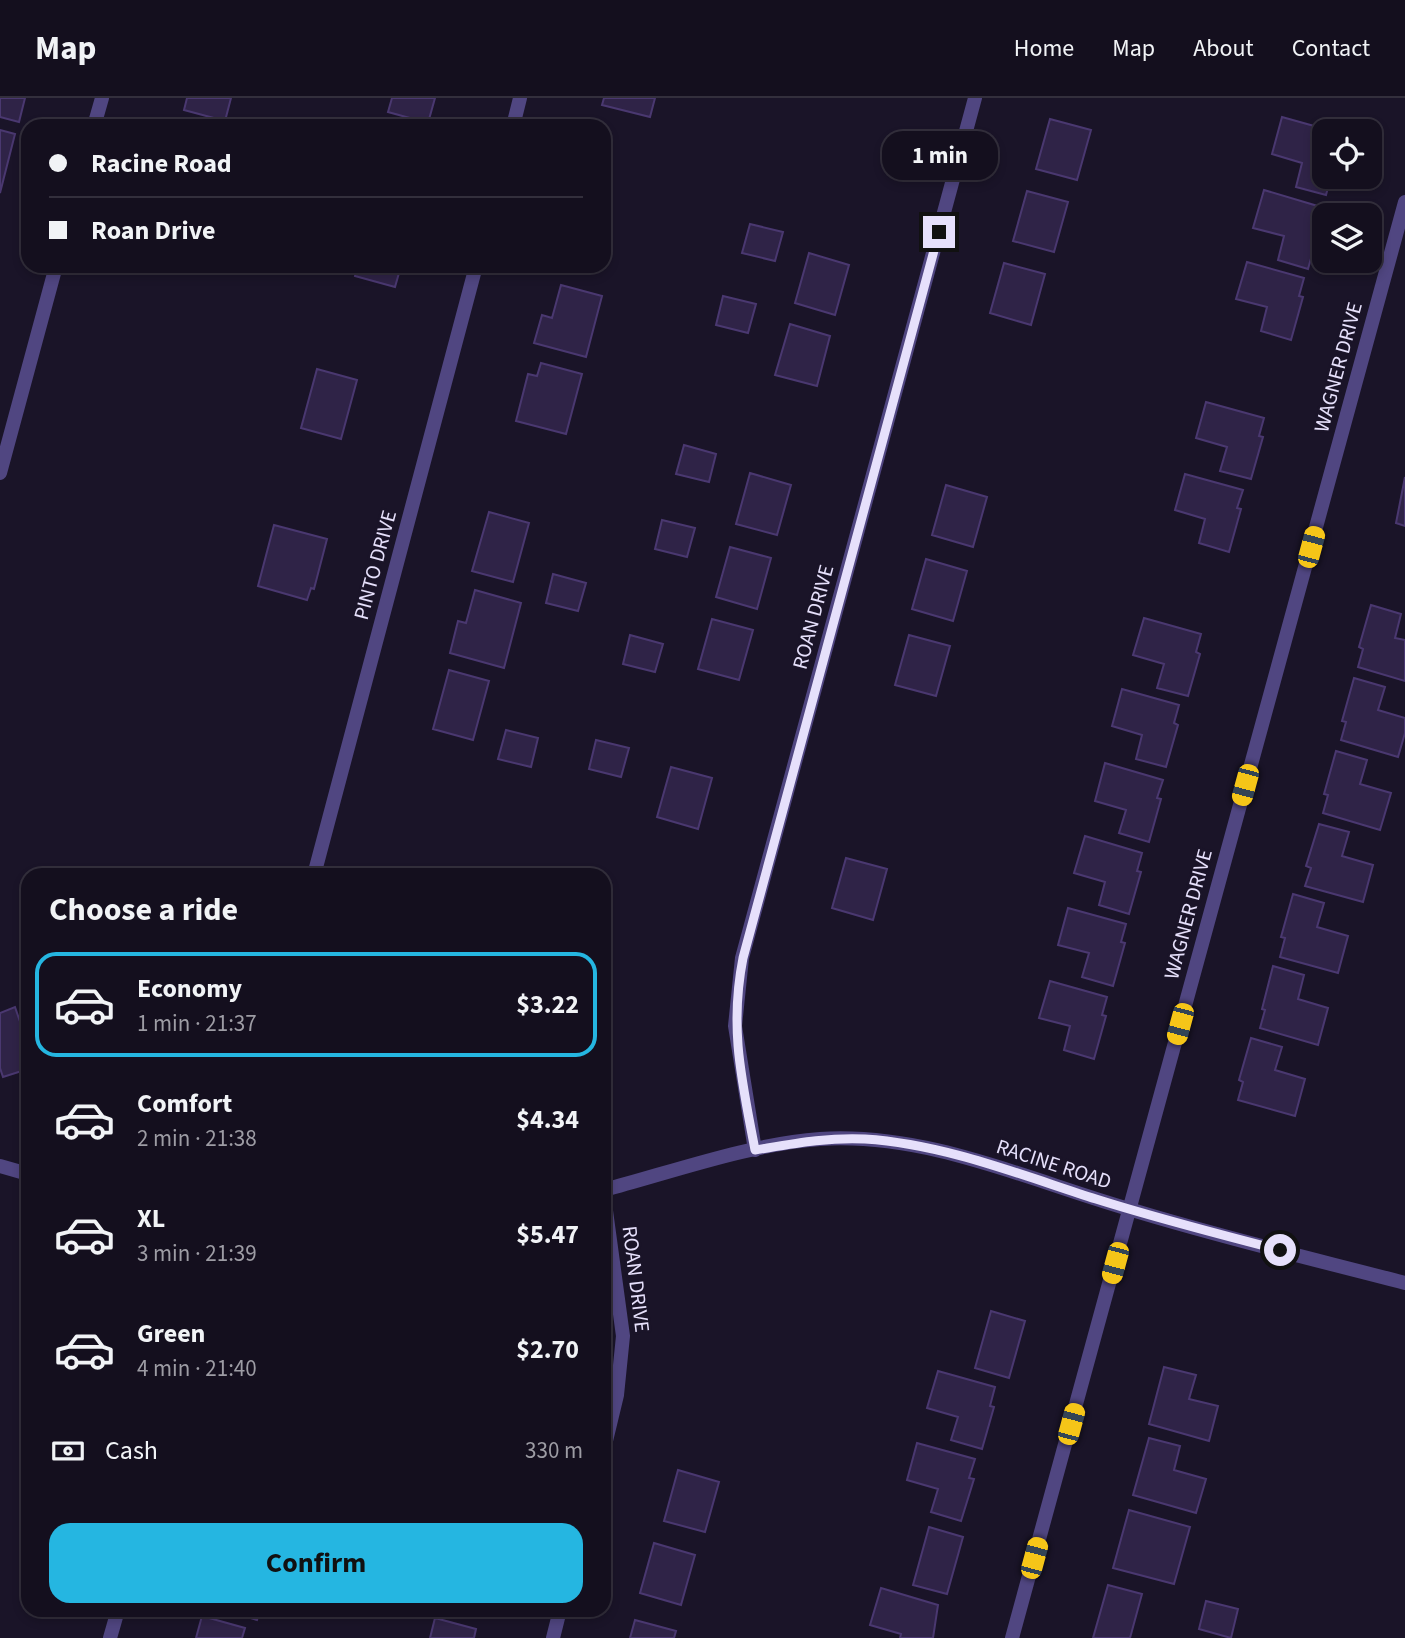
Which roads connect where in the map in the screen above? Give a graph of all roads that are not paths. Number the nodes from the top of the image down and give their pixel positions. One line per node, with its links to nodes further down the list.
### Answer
1 (102, 98): 4 (street)
2 (520, 98): 5 (street)
3 (975, 98): 11 (street, ROAN DRIVE)
4 (96, 119)
5 (515, 119)
6 (1405, 202): 15 (street, WAGNER DRIVE)
7 (54, 273): 9 (street)
8 (474, 273): 10 (street, PINTO DRIVE)
9 (0, 473)
10 (316, 868)
11 (755, 1150): 14 (street, RACINE ROAD); 15 (street, RACINE ROAD)
12 (0, 1166): 13 (street)
13 (21, 1172)
14 (611, 1188)
15 (1129, 1210): 17 (street, RACINE ROAD); 23 (street, WAGNER DRIVE)
16 (611, 1248): 18 (street, ROAN DRIVE)
17 (1405, 1283)
18 (611, 1420)
19 (116, 1617): 21 (street)
20 (559, 1617): 22 (street)
21 (110, 1638)
22 (553, 1638)
23 (1012, 1638)

